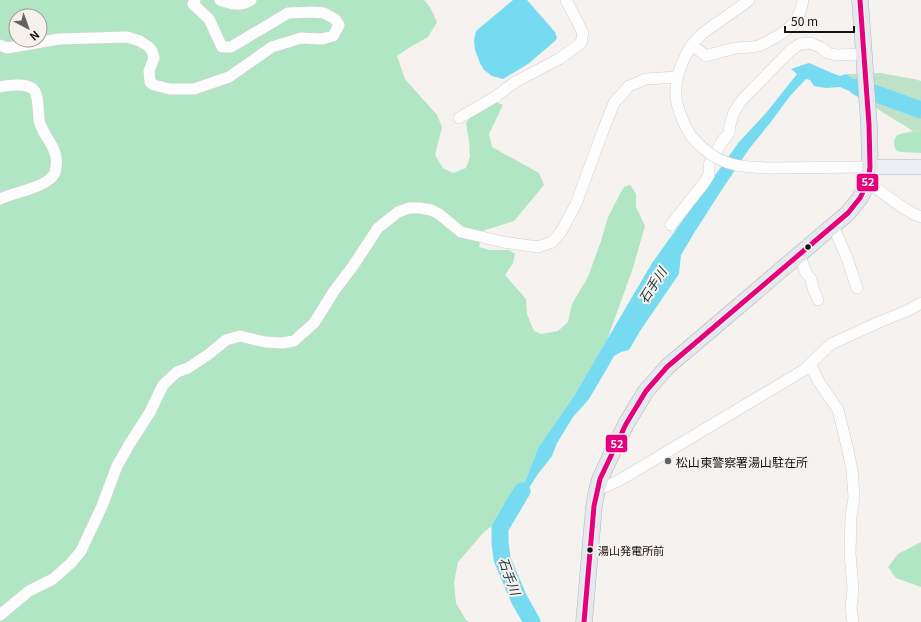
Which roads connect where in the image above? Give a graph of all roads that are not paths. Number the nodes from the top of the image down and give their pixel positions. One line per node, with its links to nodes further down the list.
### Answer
1 (195, 0): 8 (street)
2 (220, 0): 3 (street)
3 (251, 0)
4 (566, 0): 13 (street)
5 (749, 0): 9 (street)
6 (803, 0): 9 (street)
7 (860, 0): 10 (highway)
8 (0, 45)
9 (692, 45): 11 (street)
10 (864, 58): 15 (highway); 18 (street)
11 (677, 77): 15 (street, bridge); 26 (street)
12 (0, 87): 16 (street)
13 (459, 118)
14 (921, 167): 15 (main road)
15 (869, 175): 17 (street); 19 (highway)
16 (0, 199)
17 (921, 217)
18 (671, 225)
19 (833, 226): 20 (highway); 21 (street)
20 (797, 256): 22 (street); 25 (highway)
21 (857, 288)
22 (818, 300)
23 (921, 303): 24 (street)
24 (810, 364): 25 (street); 28 (street)
25 (597, 490): 27 (highway)
26 (0, 615)
27 (583, 622)
28 (853, 622)

